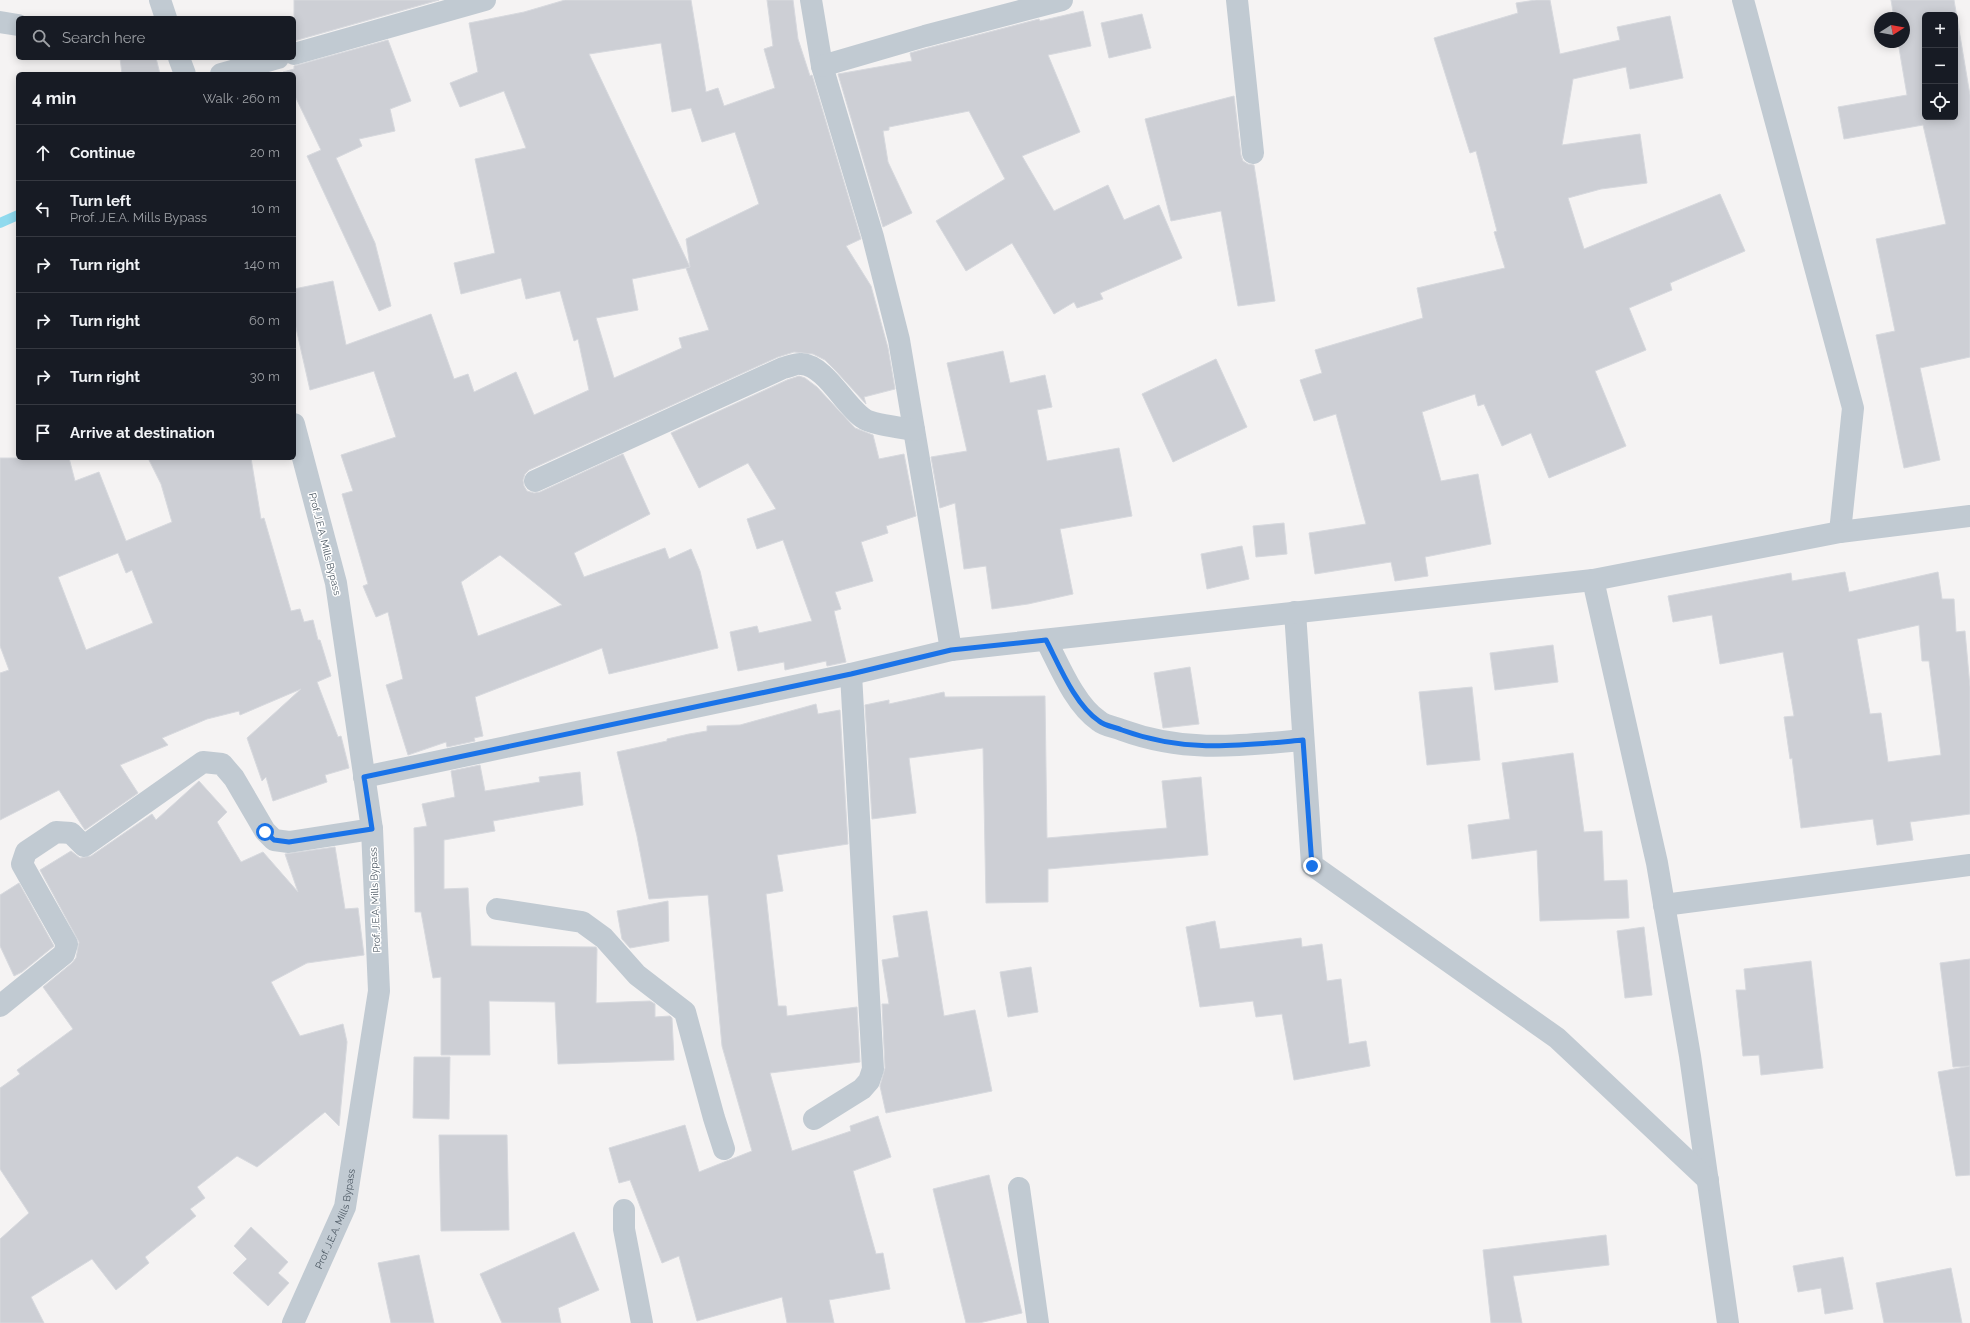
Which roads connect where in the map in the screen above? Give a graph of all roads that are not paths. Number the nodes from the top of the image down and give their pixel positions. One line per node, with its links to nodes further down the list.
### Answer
1 (160, 0): 7 (street)
2 (485, 0): 10 (street)
3 (811, 0): 13 (street)
4 (1062, 0): 13 (street)
5 (1237, 0): 16 (street)
6 (1743, 0): 21 (street)
7 (165, 16)
8 (0, 22): 9 (street)
9 (16, 25)
10 (296, 53)
11 (180, 60): 14 (street)
12 (271, 60): 15 (street)
13 (822, 66): 17 (street)
14 (184, 72)
15 (228, 72)
16 (1254, 153)
17 (914, 430): 19 (street); 25 (street)
18 (296, 432): 28 (street, Prof. J.E.A. Mills Bypass)
19 (534, 481)
20 (1970, 516): 21 (street)
21 (1840, 532): 22 (street)
22 (1593, 580): 23 (street); 31 (street)
23 (1295, 612): 24 (street); 27 (street)
24 (1046, 640): 25 (street); 27 (street)
25 (951, 650): 26 (street)
26 (851, 674): 28 (street); 34 (street)
27 (1303, 740): 36 (street)
28 (364, 777): 29 (street, Prof. J.E.A. Mills Bypass)
29 (372, 829): 33 (street); 39 (street, Prof. J.E.A. Mills Bypass)
30 (1970, 865): 31 (street)
31 (1664, 905): 36 (street)
32 (498, 909): 35 (street)
33 (0, 1006)
34 (814, 1119)
35 (724, 1149)
36 (1708, 1180): 42 (street)
37 (1018, 1188): 41 (street)
38 (624, 1210): 40 (street)
39 (293, 1323)
40 (642, 1323)
41 (1038, 1323)
42 (1728, 1323)

